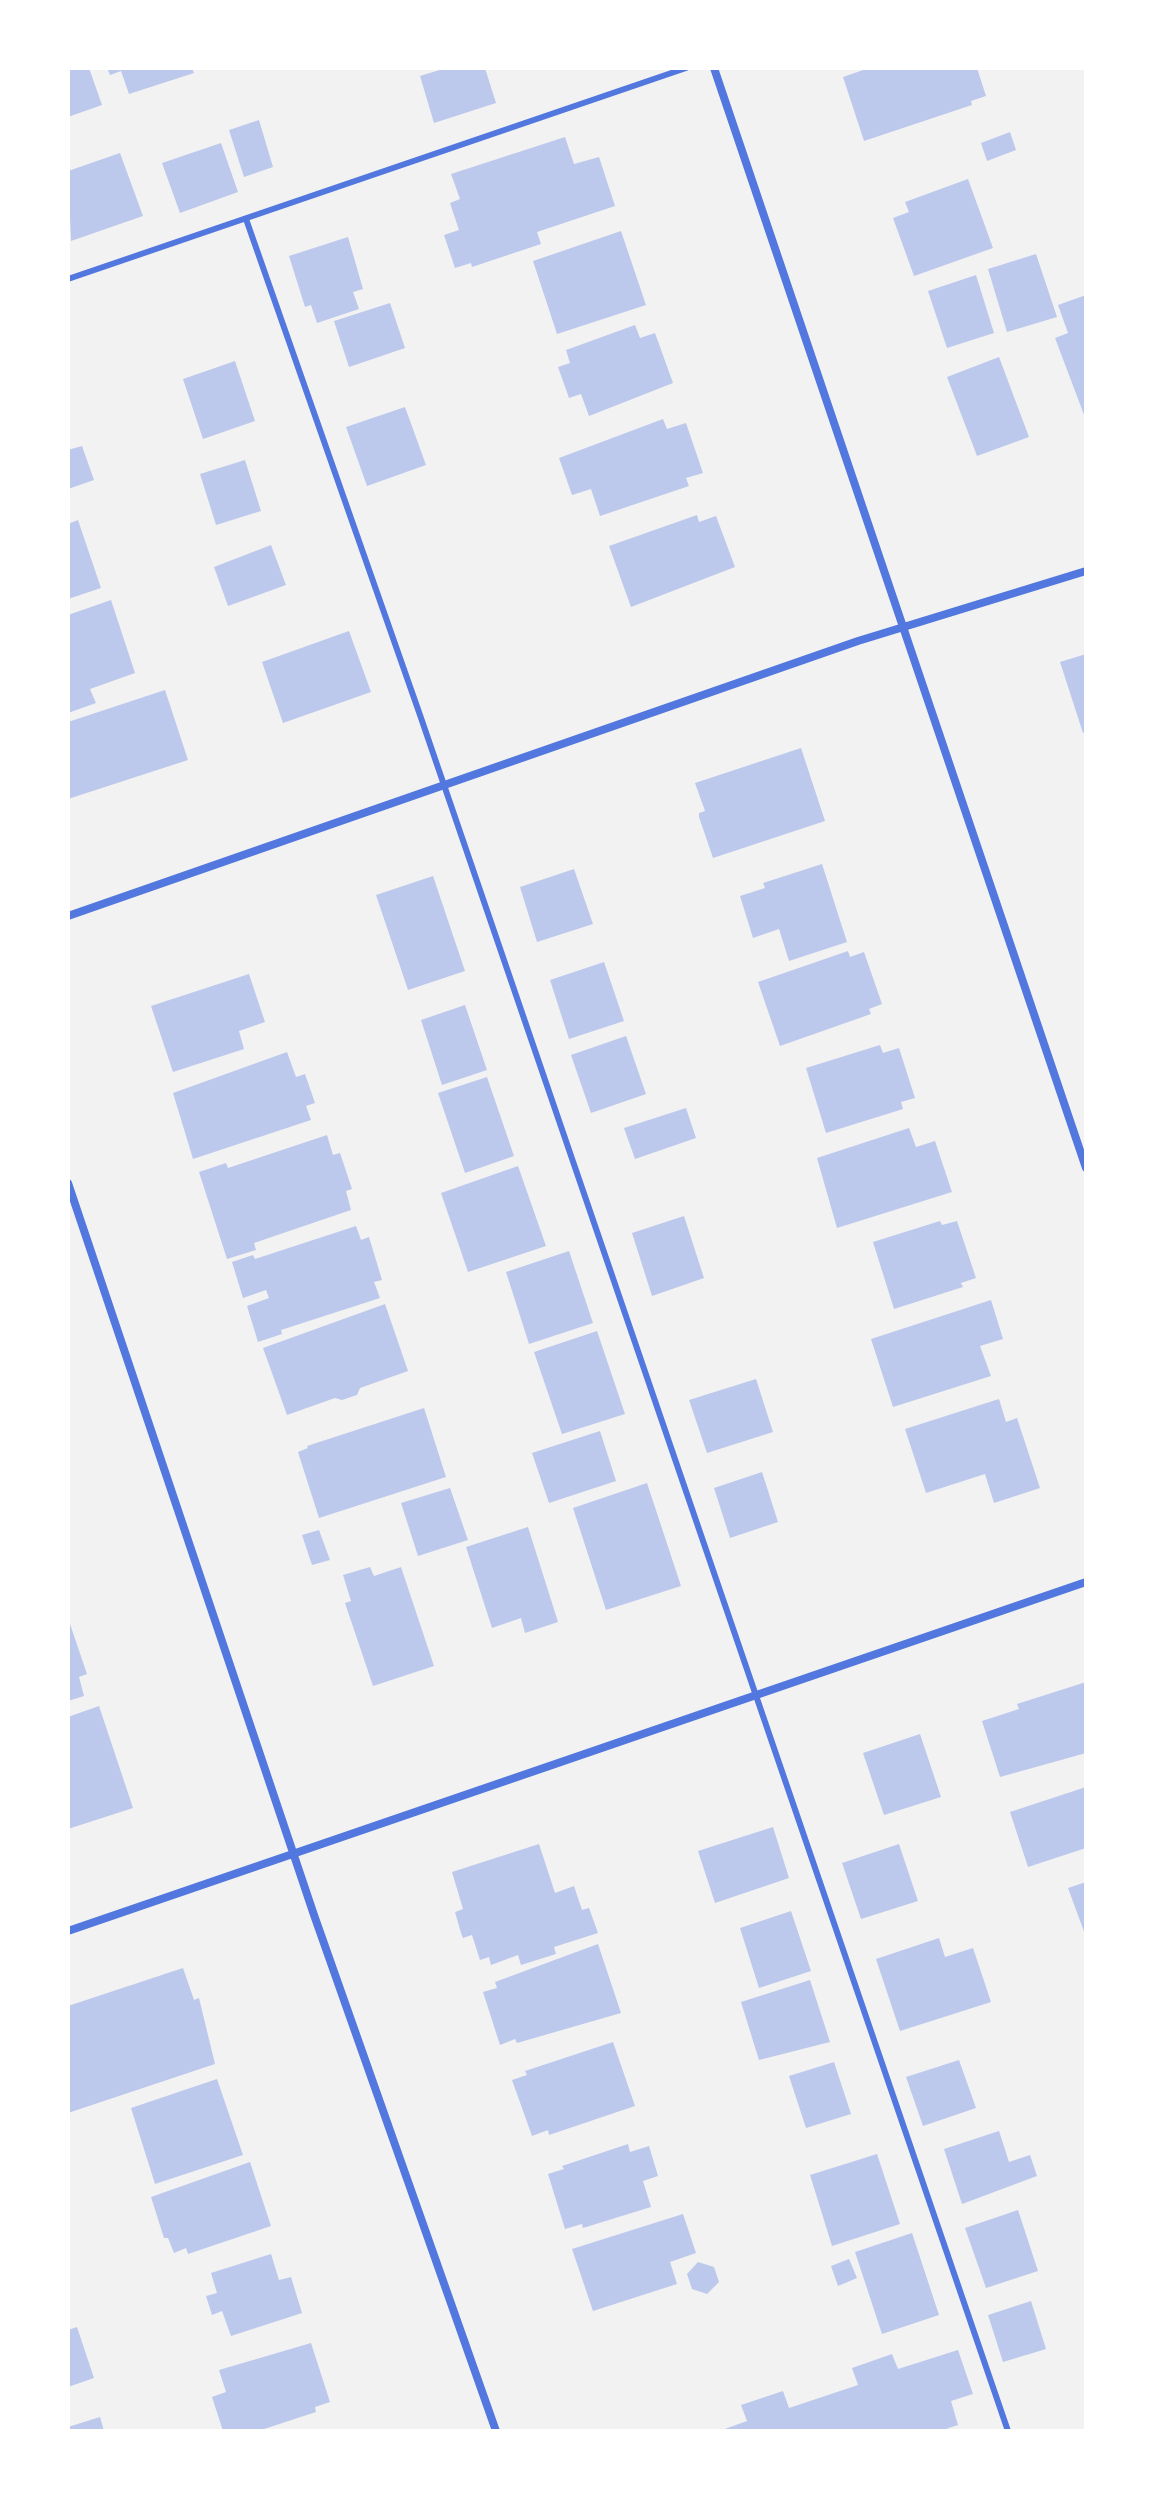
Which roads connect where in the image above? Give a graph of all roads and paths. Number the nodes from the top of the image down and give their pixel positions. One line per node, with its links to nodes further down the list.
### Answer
1 (686, 68): 3 (lane)
2 (714, 68): 6 (street)
3 (246, 219): 4 (lane); 7 (lane)
4 (68, 279)
5 (1086, 571): 6 (street)
6 (904, 628): 7 (street); 9 (street)
7 (441, 784): 8 (street); 12 (lane)
8 (68, 916)
9 (1086, 1168)
10 (68, 1183): 13 (street)
11 (1086, 1582): 12 (street)
12 (757, 1695): 13 (street); 16 (lane)
13 (294, 1854): 14 (street); 15 (street)
14 (68, 1931)
15 (496, 2431)
16 (1008, 2431)

